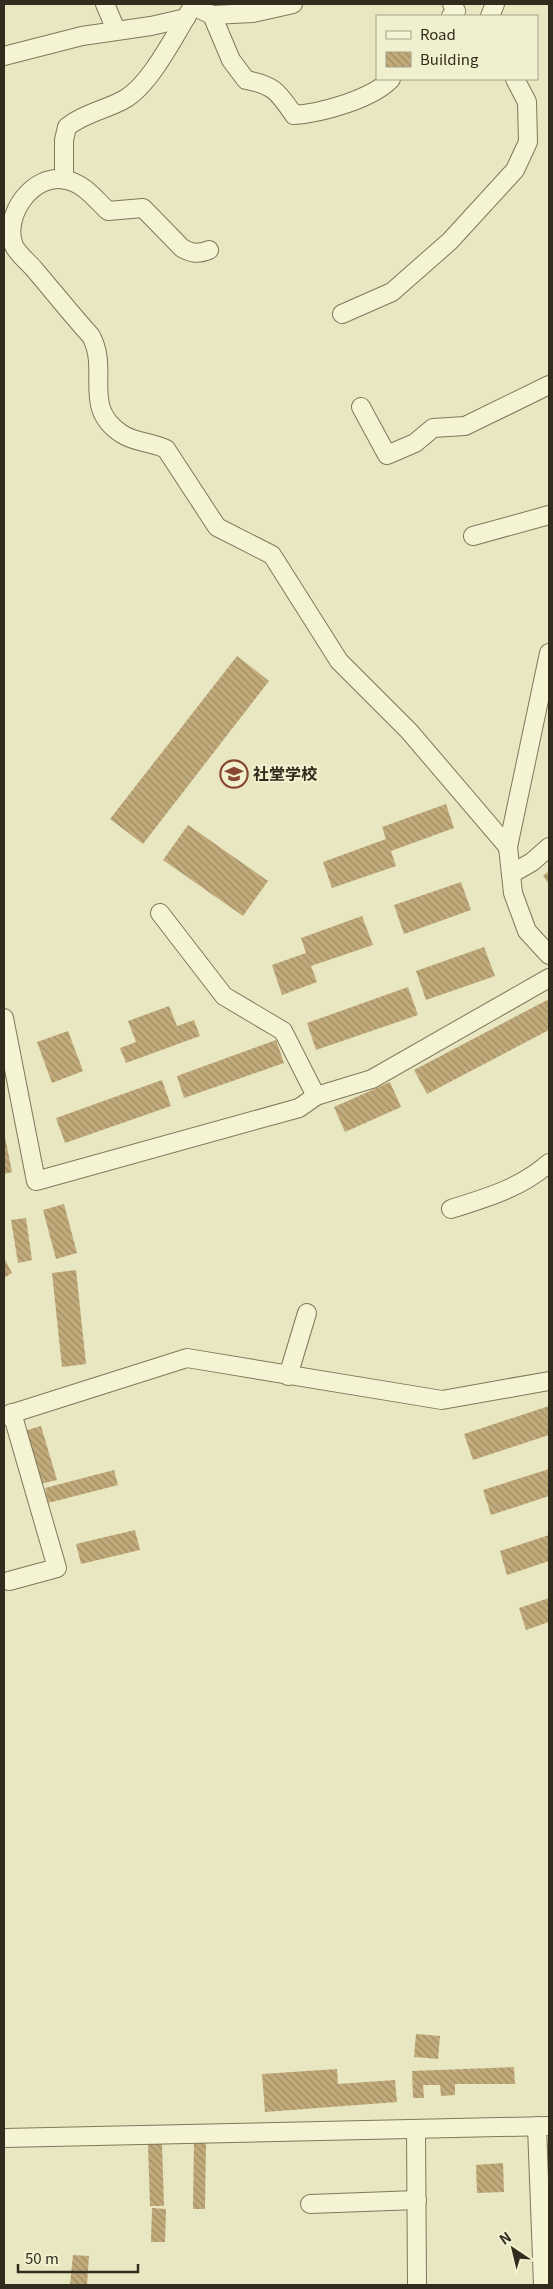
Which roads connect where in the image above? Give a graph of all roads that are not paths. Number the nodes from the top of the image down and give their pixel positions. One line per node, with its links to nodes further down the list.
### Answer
1 (105, 4): 7 (street)
2 (293, 4): 5 (street)
3 (452, 4): 6 (street)
4 (191, 9): 5 (street); 7 (street); 11 (street)
5 (212, 15): 9 (street)
6 (452, 15)
7 (116, 30): 8 (street)
8 (4, 56)
9 (390, 80)
10 (515, 80): 13 (street)
11 (64, 179): 12 (street); 19 (street)
12 (210, 250)
13 (342, 314)
14 (549, 385): 15 (street)
15 (362, 407)
16 (549, 515): 17 (street)
17 (472, 536)
18 (549, 654): 19 (street)
19 (508, 847): 21 (street)
20 (549, 847): 21 (street)
21 (511, 874): 23 (street)
22 (160, 914): 26 (street)
23 (549, 955)
24 (549, 978): 26 (street)
25 (4, 1018): 26 (street)
26 (316, 1096)
27 (549, 1163): 28 (street)
28 (451, 1209)
29 (307, 1313): 30 (street)
30 (288, 1376): 31 (street); 32 (street)
31 (549, 1381)
32 (8, 1414): 33 (street)
33 (9, 1581)
34 (543, 2126): 35 (street); 40 (street)
35 (416, 2129): 36 (street); 37 (street)
36 (4, 2138)
37 (417, 2200): 38 (street); 39 (street)
38 (310, 2204)
39 (417, 2285)
40 (543, 2285)

